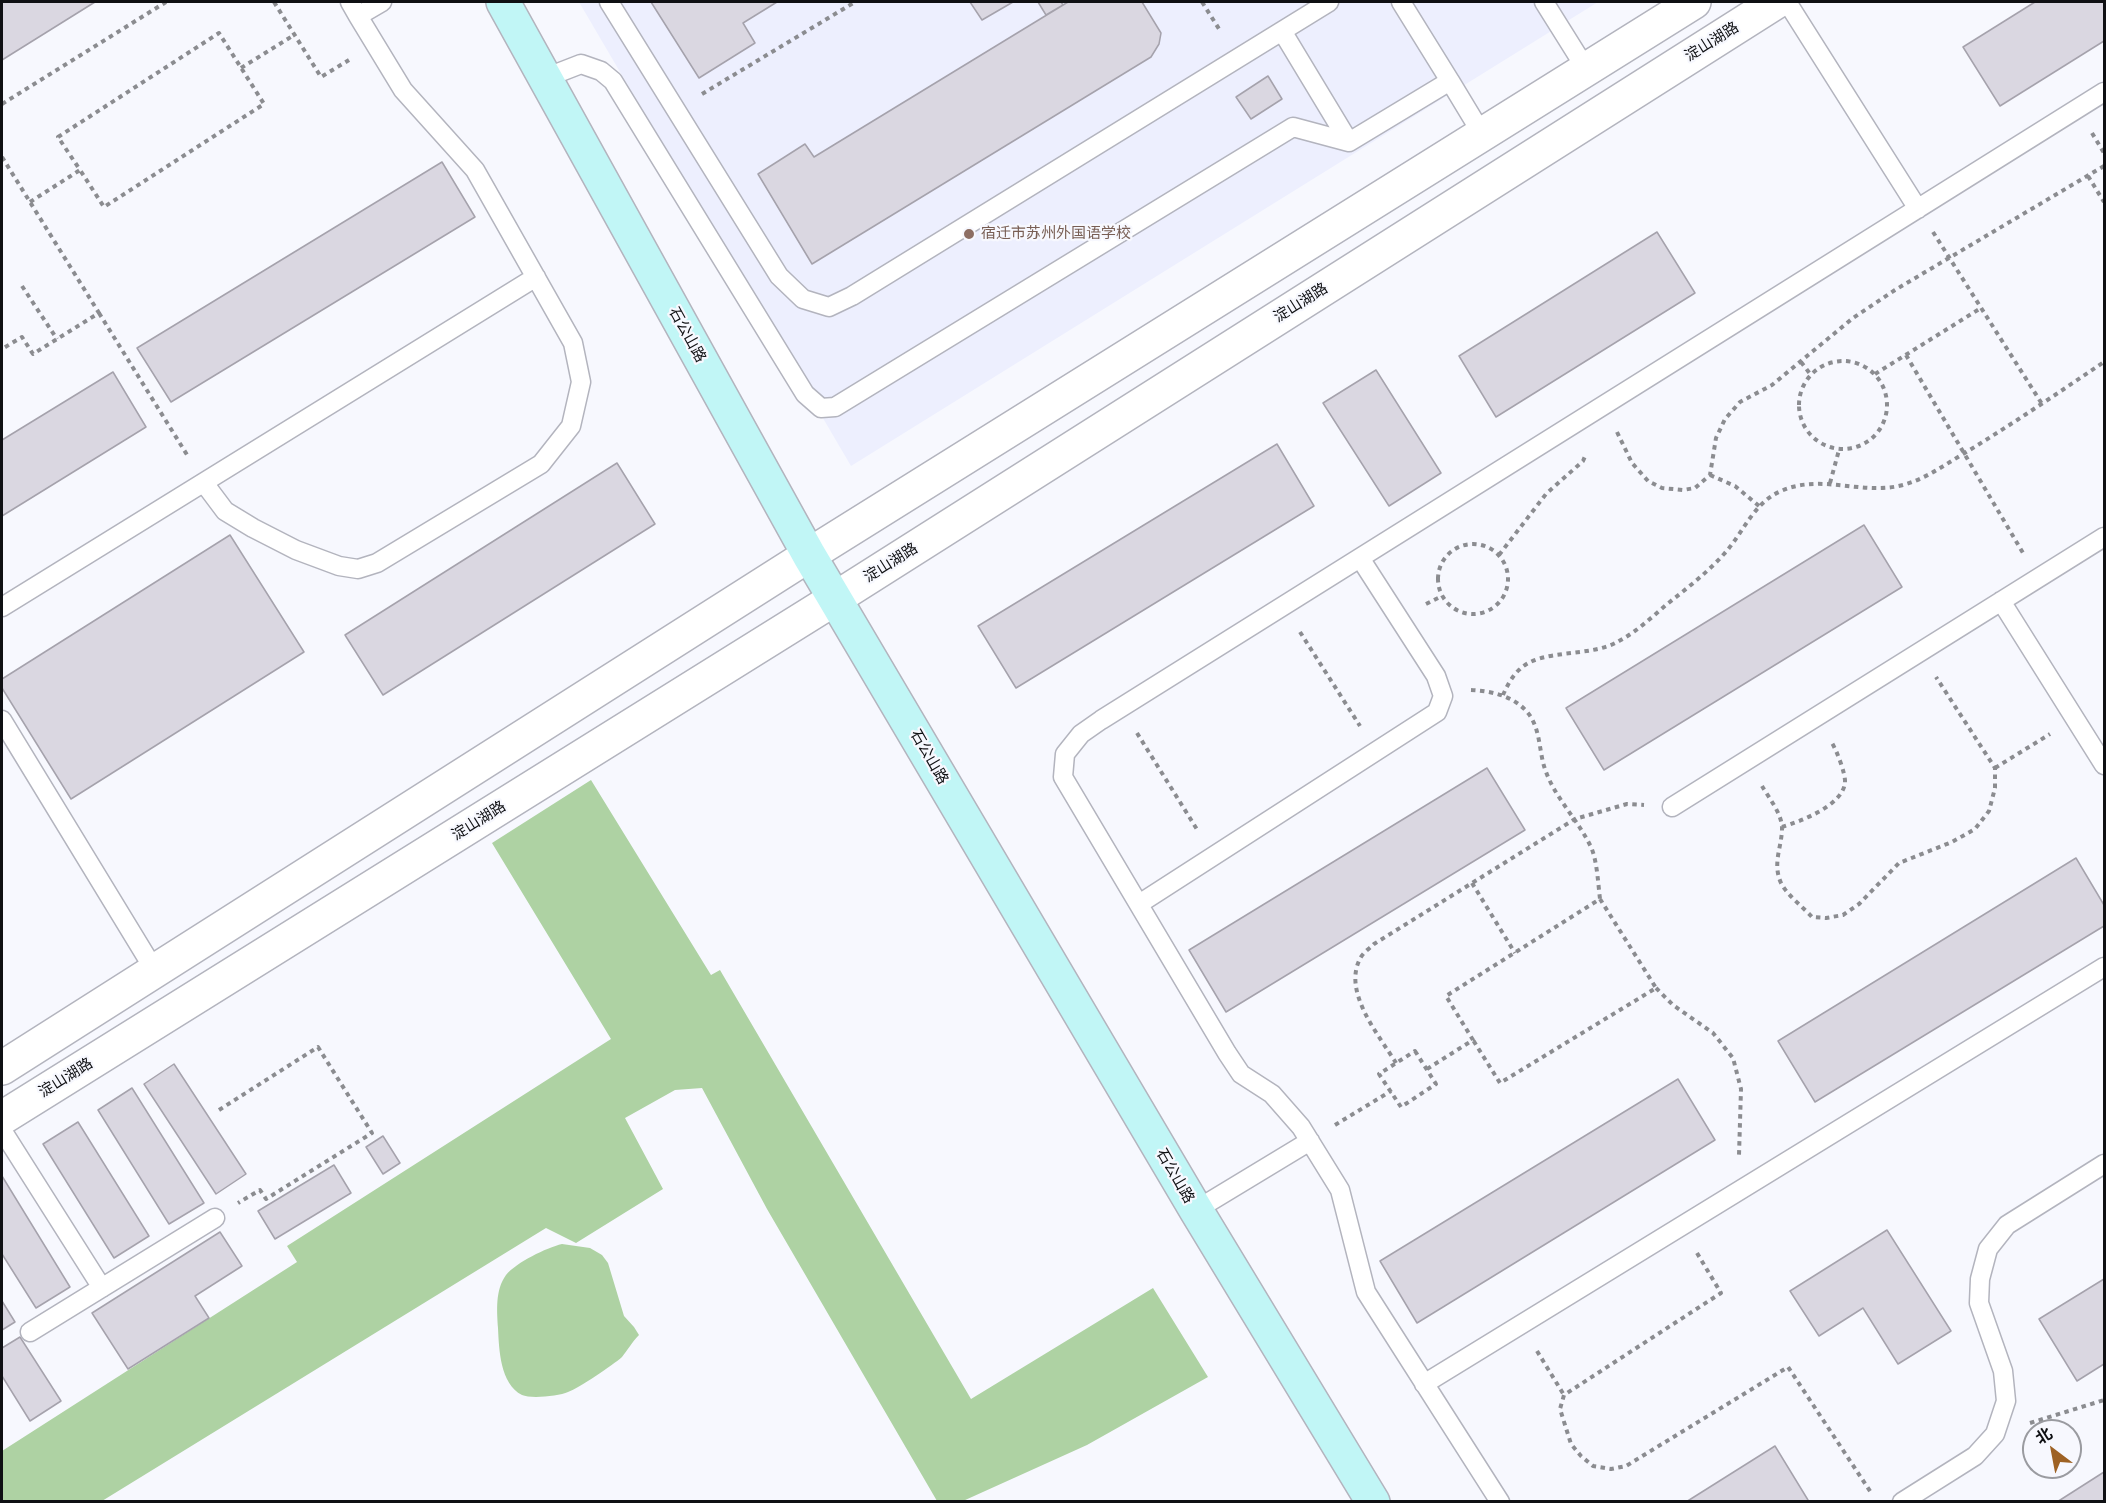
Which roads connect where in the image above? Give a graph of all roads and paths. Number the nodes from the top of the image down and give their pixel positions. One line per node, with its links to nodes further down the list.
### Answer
1 (166, 2): 22 (path)
2 (274, 2): 15 (path)
3 (382, 2): 13 (lane)
4 (503, 2): 19 (street, 石公山路)
5 (609, 2): 23 (lane)
6 (855, 2): 23 (path)
7 (1329, 2): 14 (lane)
8 (1401, 2): 20 (lane)
9 (1544, 2): 18 (lane)
10 (1694, 2): 18 (street)
11 (1776, 2): 58 (street, 淀山湖路)
12 (1786, 2): 32 (lane)
13 (354, 9): 16 (lane)
14 (1282, 31): 23 (lane); 25 (lane)
15 (294, 34): 16 (path); 17 (path)
16 (375, 44): 34 (lane)
17 (241, 68): 28 (path); 28 (path)
18 (1586, 69): 24 (street)
19 (545, 78): 25 (lane); 54 (street, 石公山路)
20 (1450, 81): 24 (lane); 25 (lane)
21 (2104, 92): 32 (lane)
22 (2, 104)
23 (676, 110)
24 (1482, 134): 54 (street)
25 (1349, 142)
26 (2, 157): 30 (path)
27 (2104, 166): 29 (path)
28 (80, 170): 30 (path)
29 (2088, 176): 31 (path); 33 (path)
30 (30, 202): 37 (path)
31 (2104, 202)
32 (1918, 209): 33 (path); 46 (lane)
33 (1949, 258): 36 (path); 41 (path)
34 (536, 277): 50 (lane); 50 (lane)
35 (22, 286): 38 (path)
36 (1981, 308): 40 (path); 45 (path)
37 (99, 313): 38 (path); 50 (path)
38 (57, 339): 39 (path)
39 (2, 349)
40 (1905, 355): 43 (path); 48 (path)
41 (1801, 362): 44 (path); 49 (path)
42 (2104, 363): 45 (path)
43 (1875, 374): 44 (path); 47 (path)
44 (1811, 375): 47 (path)
45 (2042, 404): 48 (path)
46 (1604, 405): 49 (path); 55 (path); 56 (lane)
47 (1839, 450): 51 (path)
48 (1964, 453): 51 (path); 57 (path)
49 (1710, 475): 52 (path)
50 (204, 483): 61 (lane)
51 (1830, 483): 52 (path)
52 (1759, 506): 63 (path)
53 (2104, 537): 57 (lane)
54 (809, 555): 58 (street, 石公山路); 82 (street)
55 (1499, 555): 55 (path)
56 (1360, 558): 60 (lane); 64 (lane)
57 (2038, 578): 59 (lane)
58 (836, 598): 90 (street, 淀山湖路); 95 (street, 石公山路)
59 (2001, 601): 62 (lane); 67 (lane)
60 (1283, 606): 65 (lane); 69 (path)
61 (2, 607)
62 (1920, 651): 66 (lane); 72 (path)
63 (1503, 695): 64 (path); 74 (path)
64 (1443, 696): 69 (lane)
65 (1121, 707): 76 (path); 79 (lane)
66 (1817, 716): 70 (lane); 75 (path)
67 (2075, 718): 71 (lane); 72 (path)
68 (2, 720): 82 (lane)
69 (1377, 752): 76 (lane)
70 (1747, 760): 73 (lane); 75 (path)
71 (2104, 765)
72 (1995, 768): 75 (path)
73 (1672, 807): 74 (path)
74 (1575, 819): 77 (path); 78 (path)
75 (1782, 827)
76 (1213, 856): 79 (lane)
77 (1472, 883): 80 (path); 85 (path)
78 (1600, 898): 80 (path); 83 (path)
79 (1139, 904): 92 (lane)
80 (1515, 953): 84 (path)
81 (2104, 967): 94 (lane)
82 (155, 971): 86 (street)
83 (1656, 987): 84 (path); 94 (path)
84 (1473, 1040): 87 (path)
85 (1396, 1063): 87 (path); 88 (path)
86 (2, 1068)
87 (1427, 1069): 88 (path)
88 (1390, 1091): 92 (path)
89 (219, 1110): 96 (path)
90 (2, 1118)
91 (2, 1130): 98 (lane)
92 (1310, 1141): 95 (lane); 101 (lane)
93 (2104, 1164): 104 (lane)
94 (1731, 1196): 97 (lane)
95 (1196, 1210): 105 (street, 石公山路)
96 (215, 1218): 98 (lane)
97 (1680, 1227): 99 (lane); 102 (path)
98 (102, 1288): 100 (lane)
99 (1521, 1325): 101 (lane); 102 (path)
100 (30, 1332)
101 (1424, 1384): 106 (lane)
102 (1564, 1395): 107 (path)
103 (2104, 1400): 104 (path)
104 (1995, 1434): 108 (lane)
105 (1373, 1502)
106 (1500, 1502)
107 (1876, 1502)
108 (1902, 1502)

